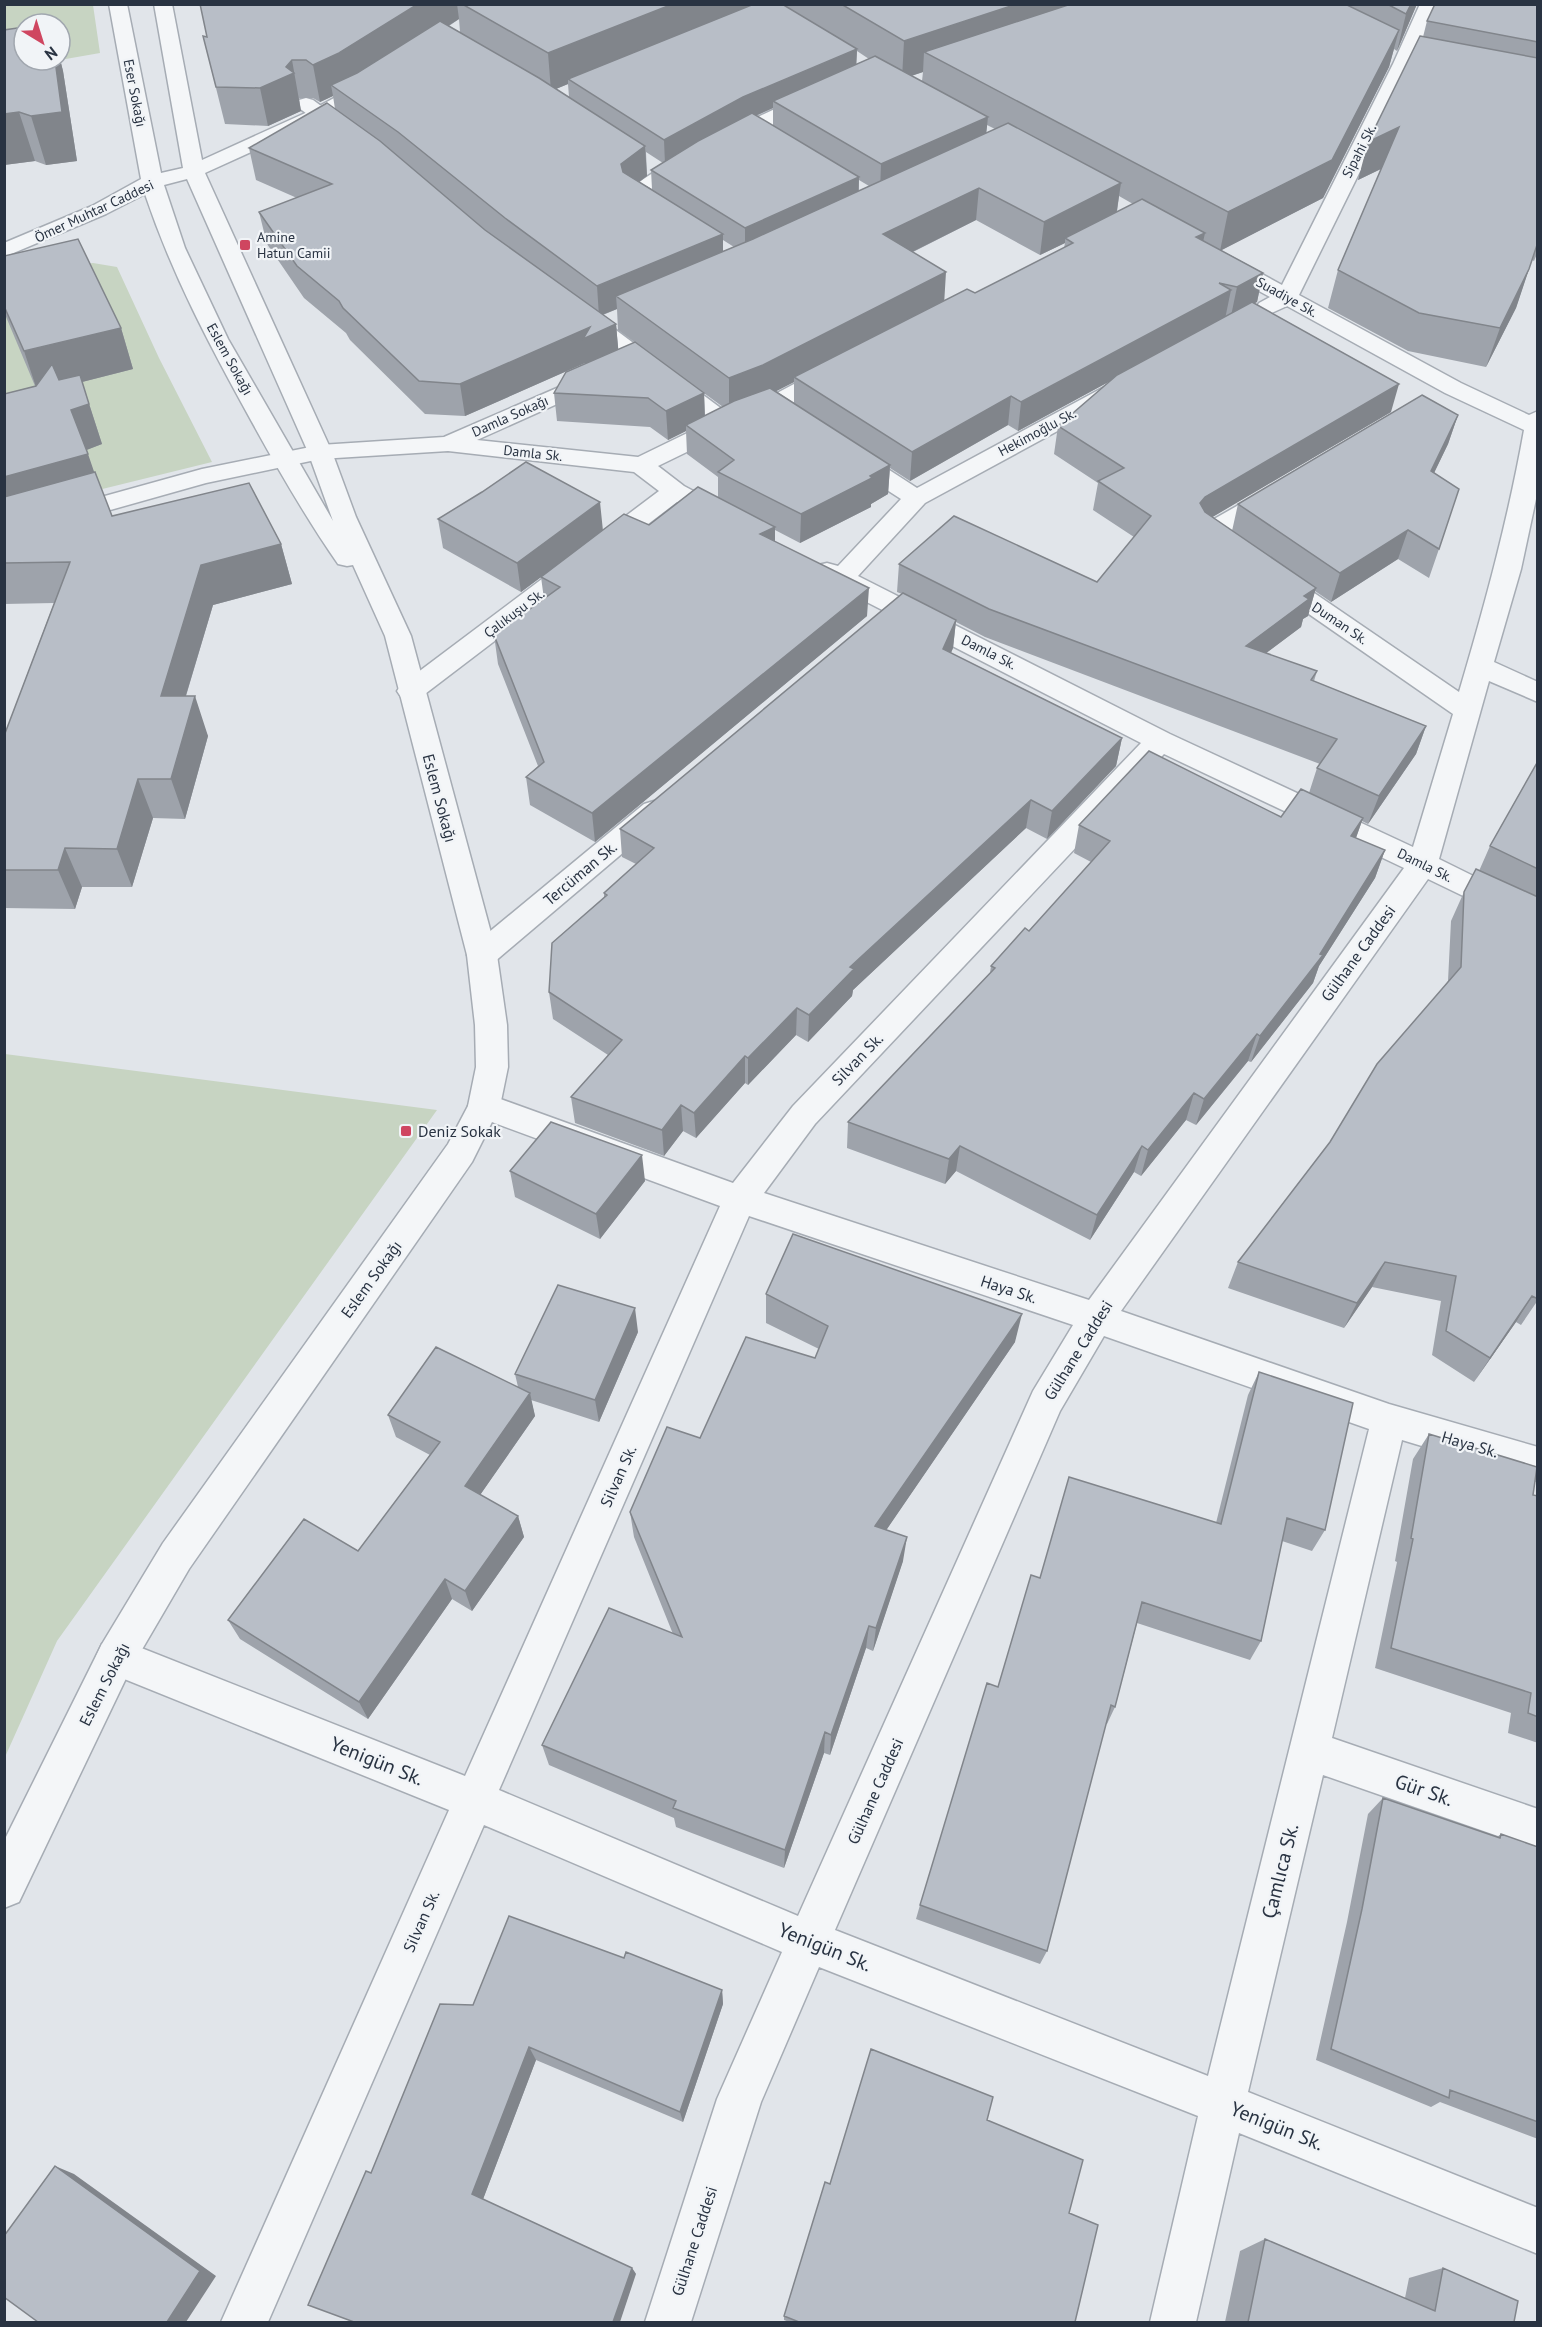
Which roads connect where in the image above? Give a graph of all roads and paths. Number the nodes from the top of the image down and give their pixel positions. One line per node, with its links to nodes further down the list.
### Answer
1 (118, 4): 17 (street, Eser Sokağı)
2 (163, 4): 15 (street)
3 (1430, 4): 5 (street, Sipahi Sk.)
4 (1382, 54): 5 (street)
5 (1403, 64): 6 (street); 21 (street, Sipahi Sk.)
6 (1425, 68)
7 (395, 71): 10 (street, Ömer Muhtar Caddesi)
8 (348, 76): 10 (street)
9 (833, 92): 11 (street)
10 (313, 109): 13 (street); 15 (street, Ömer Muhtar Caddesi)
11 (751, 127): 12 (street); 16 (street)
12 (771, 139)
13 (366, 147)
14 (645, 163): 16 (street)
15 (194, 171): 17 (street, Ömer Muhtar Caddesi); 30 (street, Eslem Sokağı)
16 (664, 175): 18 (street)
17 (152, 182): 19 (street, Ömer Muhtar Caddesi); 31 (street, Eslem Sokağı)
18 (674, 221)
19 (4, 251)
20 (1207, 254): 21 (street, Suadiye Sk.)
21 (1287, 297): 23 (street); 28 (street, Suadiye Sk.)
22 (563, 301): 24 (street)
23 (1246, 320)
24 (638, 358): 27 (street); 29 (street, Damla Sokağı)
25 (856, 362): 27 (street)
26 (1132, 381): 35 (street, Hekimoğlu Sk.)
27 (749, 414): 32 (street); 35 (street)
28 (1537, 424): 43 (street, Gülhane Caddesi)
29 (448, 444): 30 (street, Damla Sk.); 32 (street, Damla Sk.)
30 (320, 452): 31 (street, Damla Sk.); 41 (street, Eslem Sokağı)
31 (285, 459): 37 (street, Damla Sk.); 41 (street, Eslem Sokağı)
32 (641, 465): 34 (street)
33 (1291, 485): 46 (street, Duman Sk.)
34 (675, 491): 36 (street); 44 (street, Çalıkuşu Sk.)
35 (916, 498): 39 (street, Hekimoğlu Sk.)
36 (748, 529)
37 (4, 532)
38 (810, 562): 39 (street, Damla Sk.)
39 (842, 578): 40 (street, Damla Sk.)
40 (900, 606): 42 (street); 47 (street, Damla Sk.)
41 (388, 616): 44 (street, Eslem Sokağı)
42 (873, 629)
43 (1480, 667): 45 (street); 46 (street, Gülhane Caddesi)
44 (411, 691): 51 (street, Eslem Sokağı)
45 (1538, 693)
46 (1468, 711): 49 (street, Gülhane Caddesi)
47 (1160, 741): 49 (street, Damla Sk.); 53 (street, Silvan Sk.)
48 (673, 796): 51 (street, Tercüman Sk.)
49 (1423, 864): 50 (street, Damla Sk.); 54 (street, Gülhane Caddesi)
50 (1538, 921)
51 (482, 955): 52 (street, Eslem Sokağı)
52 (484, 1106): 53 (street, Haya Sk.); 57 (street, Eslem Sokağı)
53 (740, 1199): 54 (street, Haya Sk.); 59 (street, Silvan Sk.)
54 (1096, 1318): 55 (street, Haya Sk.); 62 (street, Gülhane Caddesi)
55 (1389, 1420): 56 (street, Haya Sk.); 58 (street, Çamlıca Sk.)
56 (1536, 1461)
57 (116, 1658): 59 (street, Yenigün Sk.); 61 (street, Eslem Sokağı)
58 (1310, 1750): 60 (street, Gür Sk.); 63 (street, Çamlıca Sk.)
59 (474, 1800): 62 (street, Yenigün Sk.); 65 (street, Silvan Sk.)
60 (1538, 1830)
61 (4, 1887)
62 (808, 1941): 63 (street, Yenigün Sk.); 66 (street, Gülhane Caddesi)
63 (1223, 2104): 64 (street, Yenigün Sk.); 67 (street, Çamlıca Sk.)
64 (1538, 2231)
65 (244, 2322)
66 (668, 2322)
67 (1173, 2322)

